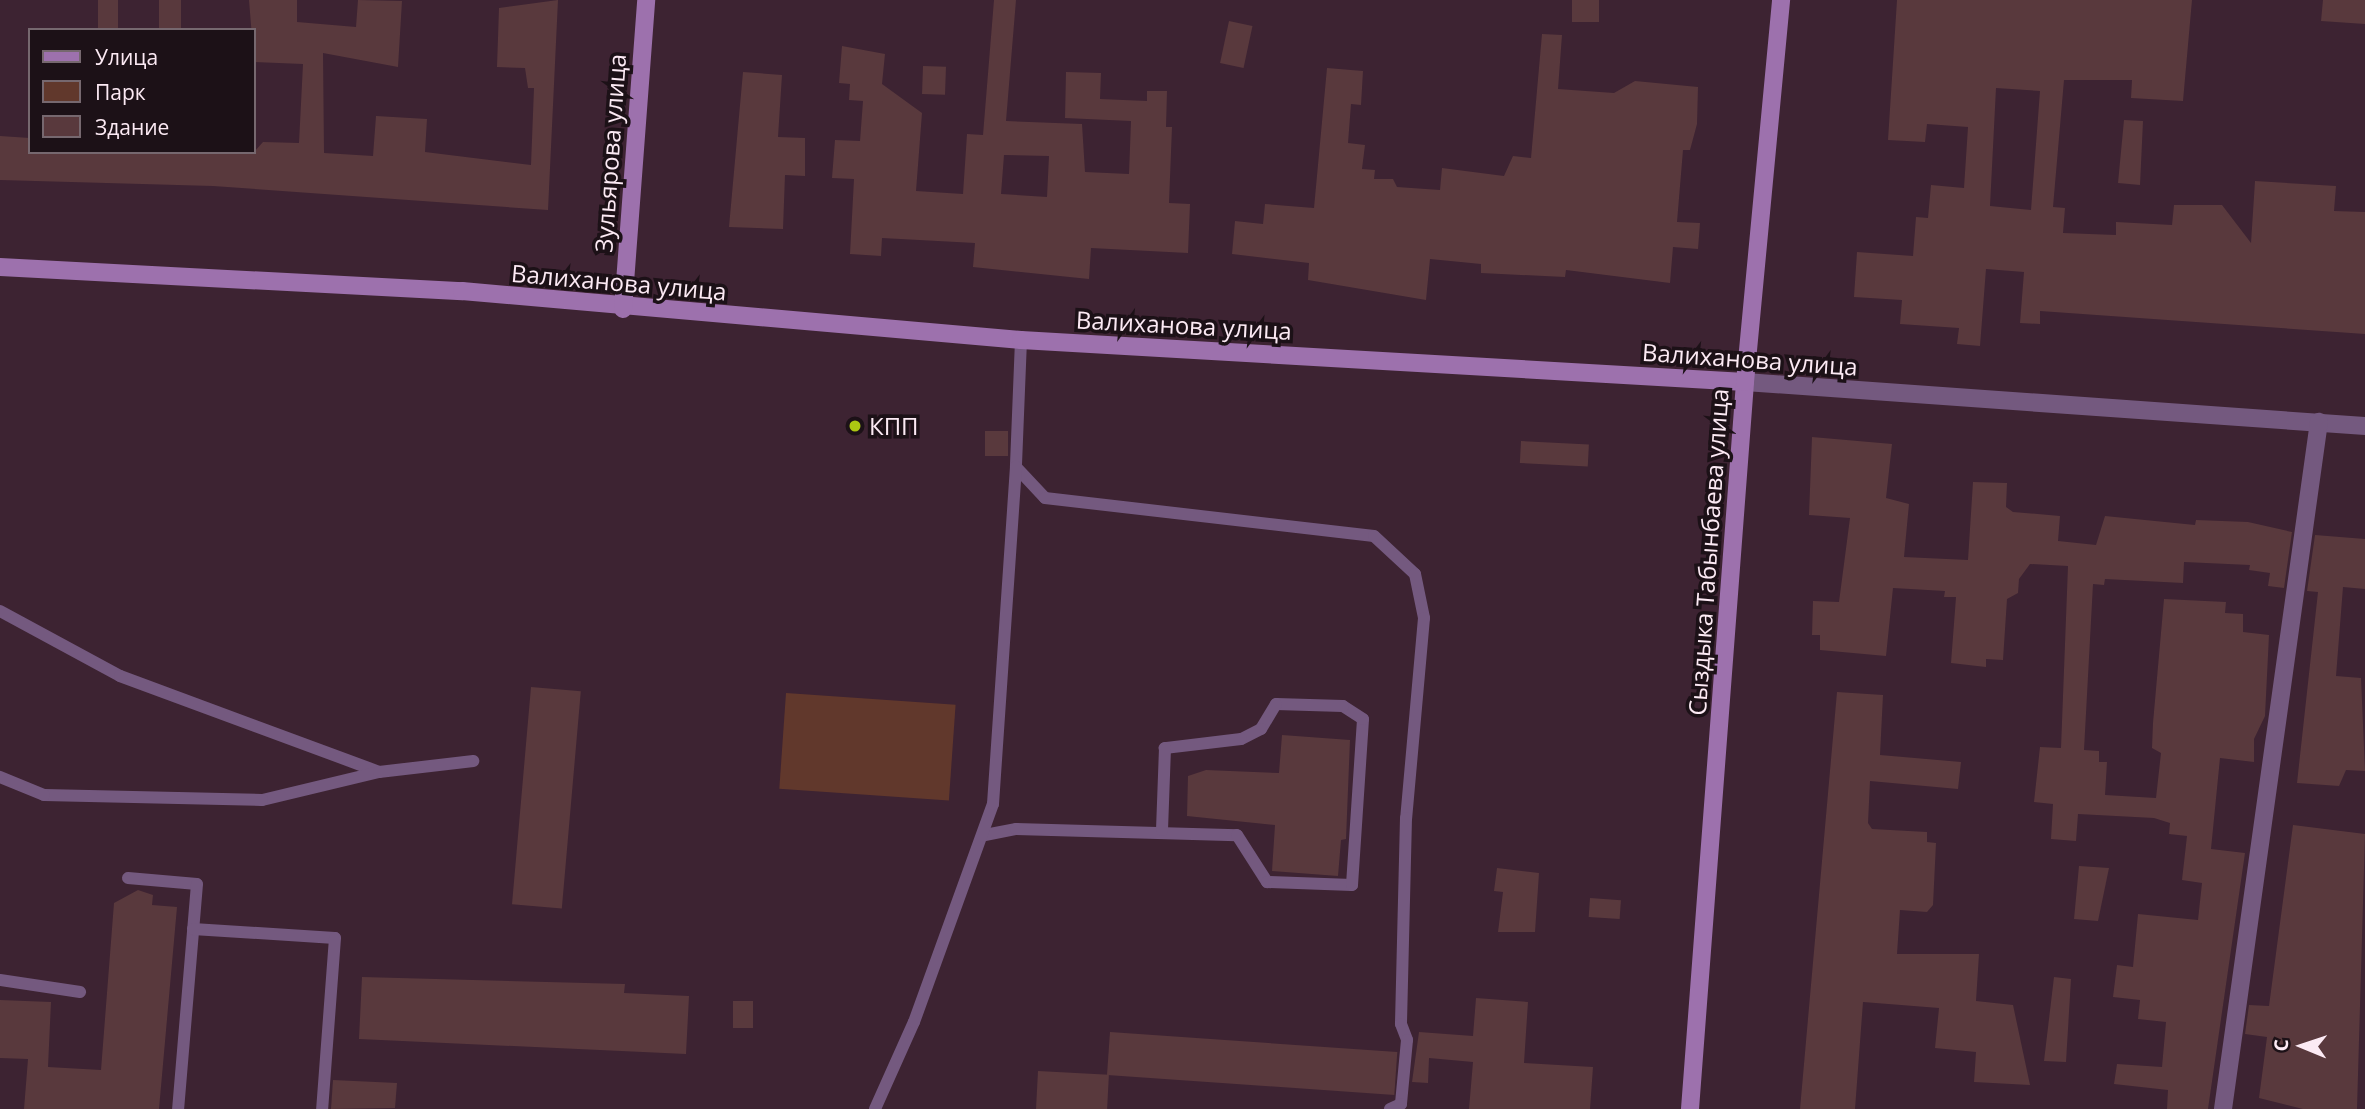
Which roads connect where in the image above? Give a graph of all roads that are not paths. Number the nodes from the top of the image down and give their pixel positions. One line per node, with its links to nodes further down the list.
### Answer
1 (646, 0): 4 (street, Зульярова улица)
2 (1782, 0): 6 (street, Сыздыка Табынбаева улица)
3 (0, 267): 4 (street, Валиханова улица)
4 (623, 309): 5 (street, Валиханова улица)
5 (1021, 340): 6 (street, Валиханова улица); 9 (lane)
6 (1745, 382): 7 (street, Валиханова улица); 24 (street, Сыздыка Табынбаева улица)
7 (2319, 422): 8 (street, Валиханова улица); 25 (street)
8 (2365, 426)
9 (1016, 467): 15 (lane); 23 (lane)
10 (0, 611): 12 (lane)
11 (473, 761): 12 (lane)
12 (379, 772): 13 (lane)
13 (0, 777)
14 (1162, 830): 14 (lane); 15 (lane)
15 (985, 835): 22 (lane)
16 (128, 878): 17 (lane)
17 (193, 929): 20 (lane); 21 (lane)
18 (0, 980): 19 (lane)
19 (80, 992)
20 (178, 1109)
21 (322, 1109)
22 (875, 1109)
23 (1390, 1109)
24 (1690, 1109)
25 (2223, 1109)

